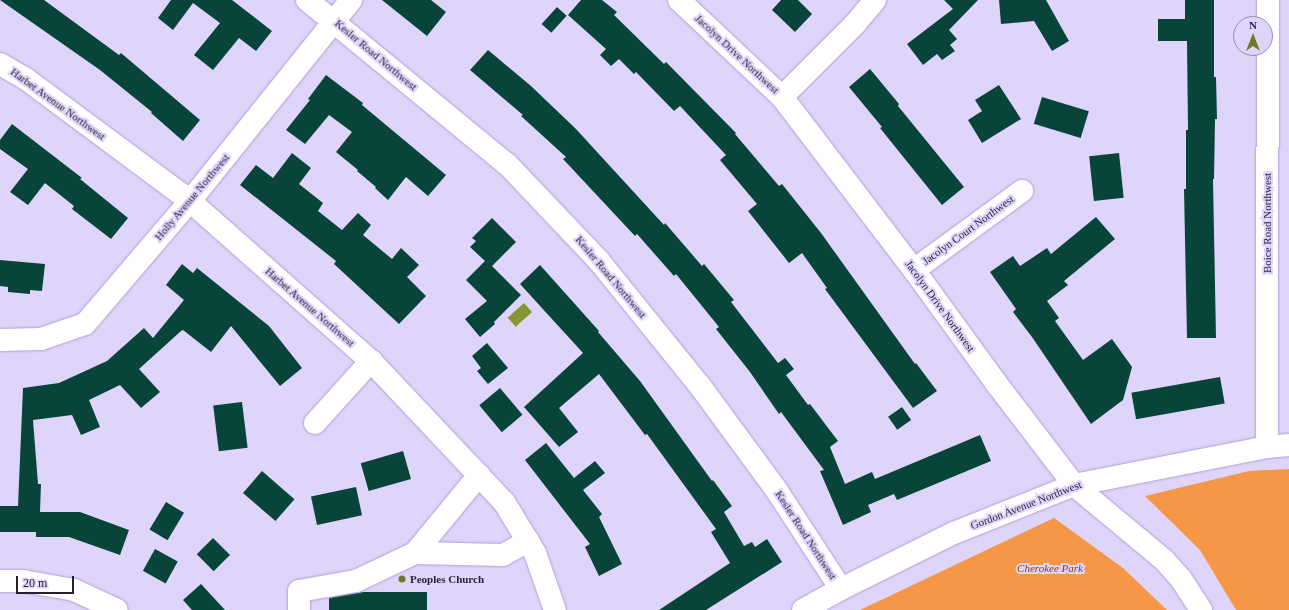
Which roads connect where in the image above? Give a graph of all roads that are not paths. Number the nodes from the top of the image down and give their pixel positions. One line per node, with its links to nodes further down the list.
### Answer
1 (307, 0): 6 (street, Kesler Road Northwest)
2 (351, 0): 6 (street, Holly Avenue Northwest)
3 (679, 0): 8 (street, Jacolyn Drive Northwest)
4 (875, 0): 8 (street)
5 (1268, 0): 16 (street, Boice Road Northwest)
6 (335, 22): 10 (street, Holly Avenue Northwest); 22 (street, Kesler Road Northwest)
7 (0, 64): 10 (street, Harbet Avenue Northwest)
8 (782, 97): 11 (street, Jacolyn Drive Northwest)
9 (1022, 191): 11 (street, Jacolyn Court Northwest)
10 (190, 201): 12 (street, Holly Avenue Northwest); 13 (street, Harbet Avenue Northwest)
11 (914, 270): 18 (street, Jacolyn Drive Northwest)
12 (0, 340)
13 (371, 361): 14 (street); 17 (street, Harbet Avenue Northwest)
14 (315, 423)
15 (1289, 446): 16 (street, Gordon Avenue Northwest)
16 (1267, 447): 18 (street, Gordon Avenue Northwest)
17 (479, 475): 19 (street, Harbet Avenue Northwest); 20 (street)
18 (1074, 485): 22 (street, Gordon Avenue Northwest); 27 (street, Jacolyn Drive Northwest)
19 (528, 541): 20 (street); 25 (street, Harbet Avenue Northwest)
20 (415, 553): 24 (street)
21 (0, 581): 23 (street)
22 (841, 589): 26 (street, Gordon Avenue Northwest)
23 (117, 610)
24 (299, 610)
25 (555, 610)
26 (803, 610)
27 (1201, 610)

